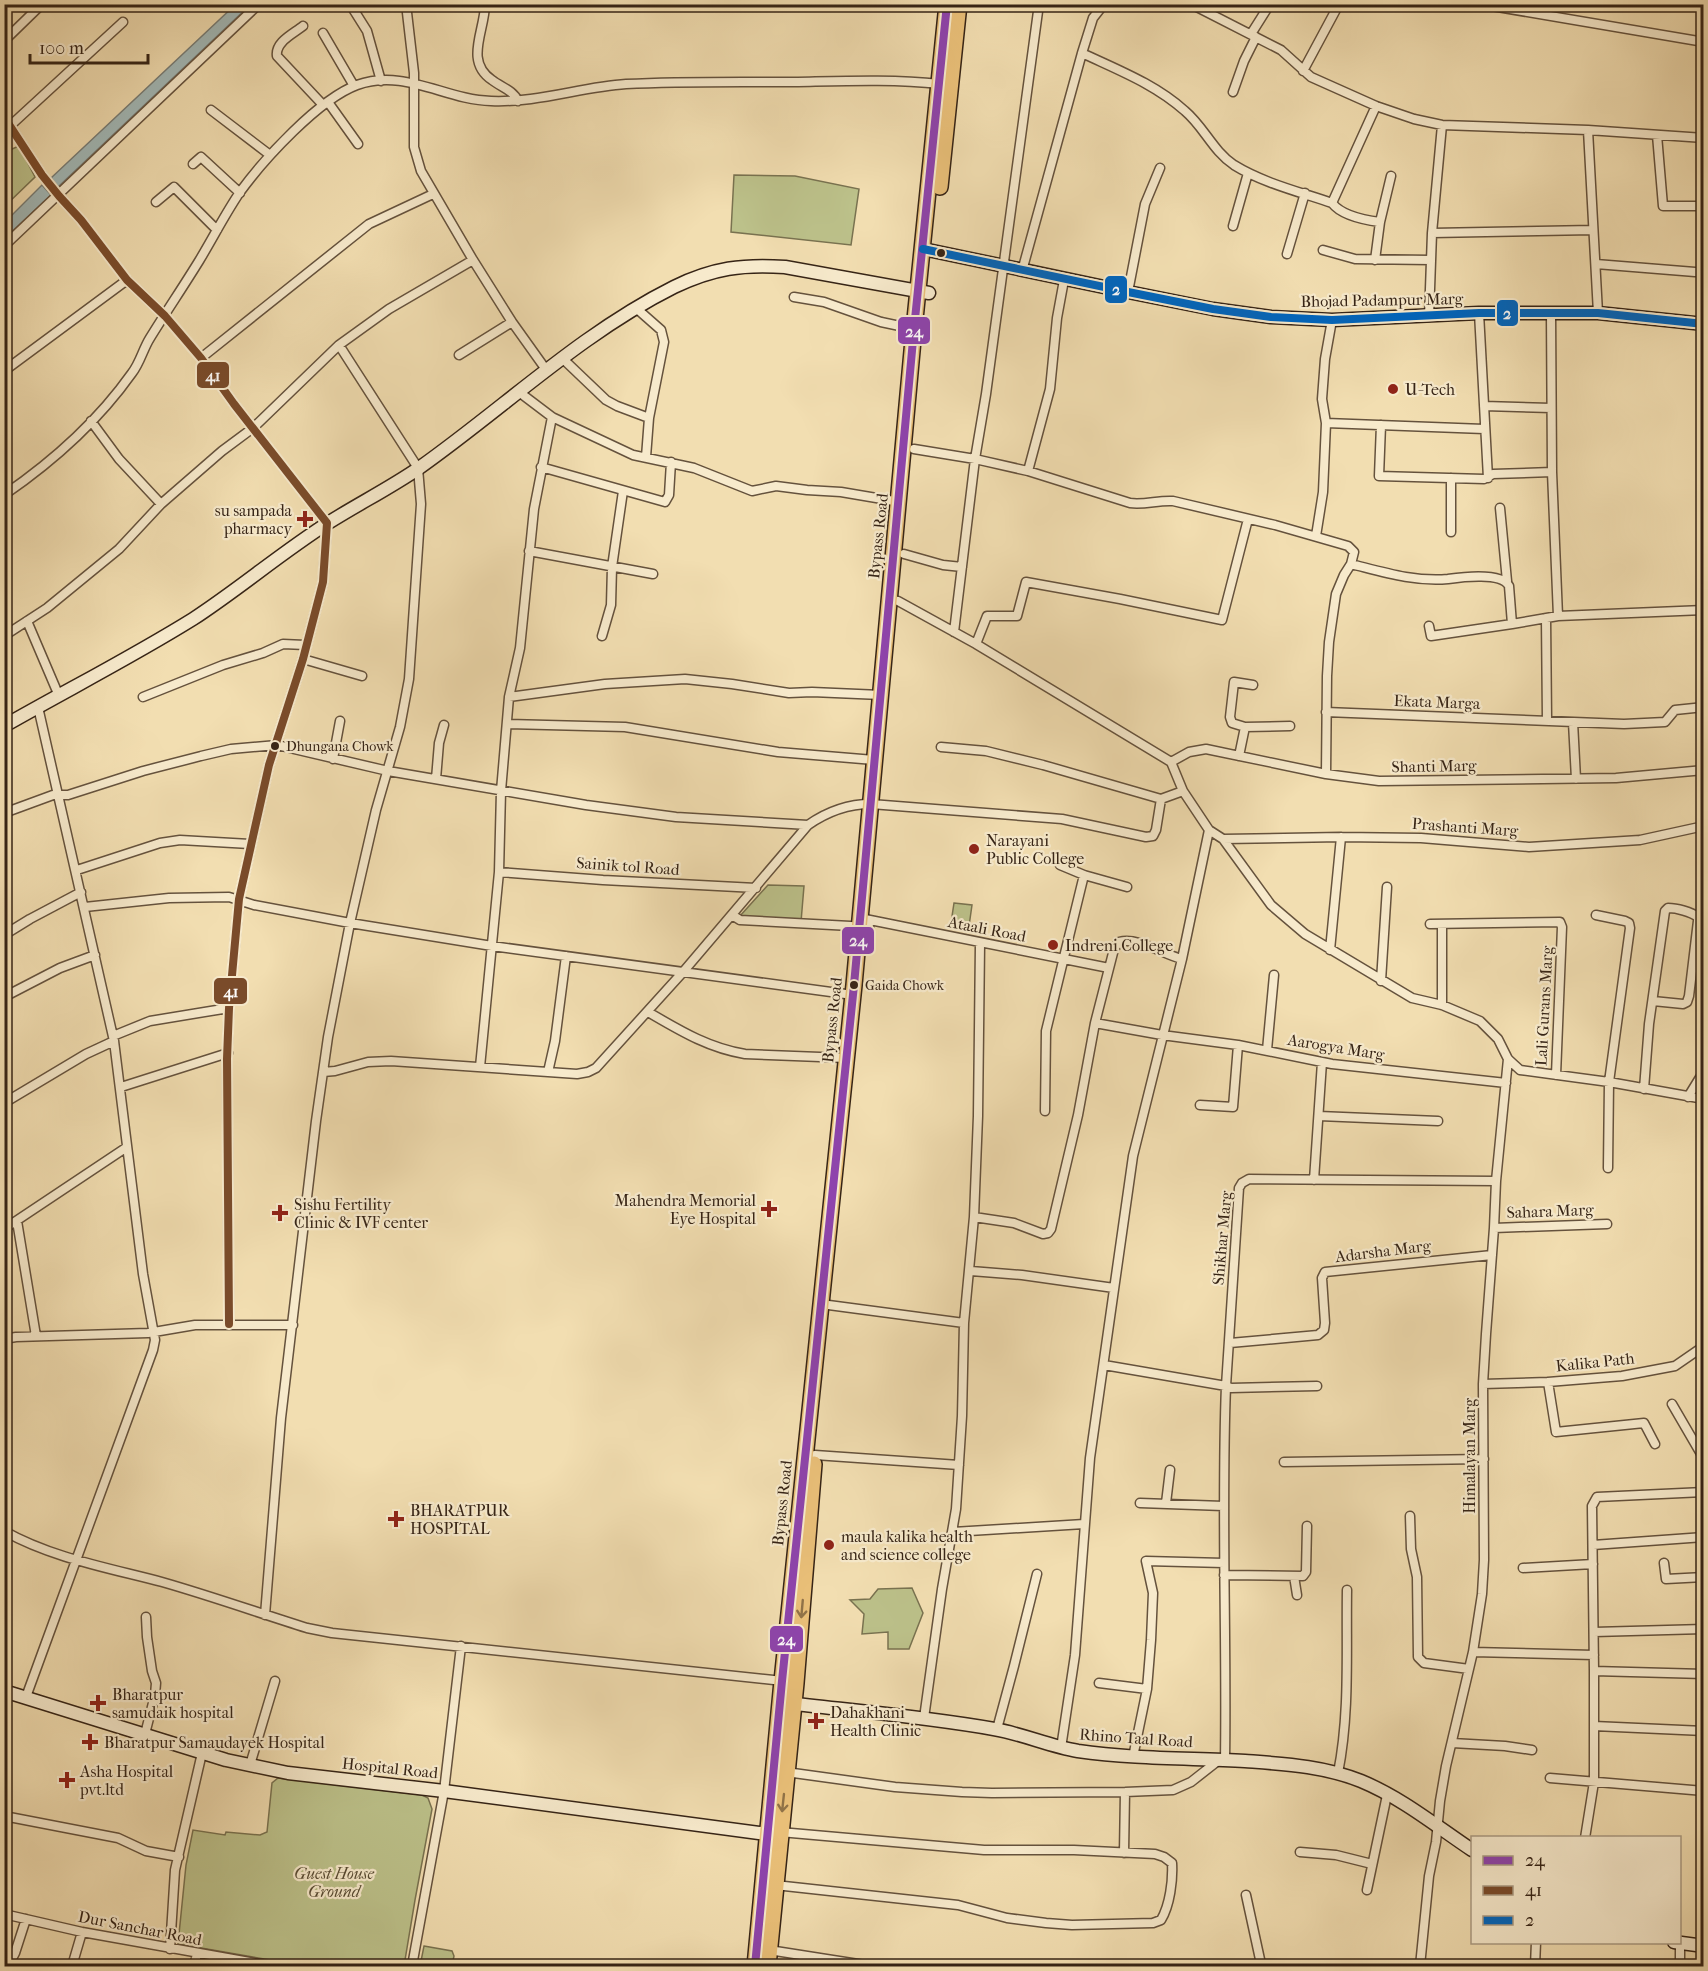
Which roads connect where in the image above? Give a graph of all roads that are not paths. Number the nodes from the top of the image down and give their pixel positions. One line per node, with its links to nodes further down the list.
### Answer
1 (42, 4): 19 (street)
2 (259, 4): 47 (street)
3 (350, 4): 23 (street)
4 (406, 4): 24 (street)
5 (485, 4): 28 (street)
6 (947, 4): 25 (highway, Bypass Road)
7 (959, 4): 25 (highway, Bypass Road)
8 (1039, 4): 64 (street)
9 (1104, 4): 21 (street)
10 (1191, 4): 18 (street)
11 (1270, 4): 18 (street)
12 (1339, 4): 22 (street)
13 (1480, 4): 14 (street)
14 (1512, 8): 20 (street)
15 (123, 22): 33 (street)
16 (303, 26): 29 (street)
17 (323, 33): 26 (street)
18 (1254, 36): 22 (street); 27 (street)
19 (4, 41)
20 (1704, 42)
21 (1082, 53): 42 (street); 65 (street)
22 (1303, 70): 30 (street)
23 (381, 81): 24 (street); 26 (street)
24 (414, 82): 28 (street); 45 (street)
25 (945, 85): 28 (street); 57 (highway, Bypass Road)
26 (354, 86): 29 (street)
27 (1233, 92)
28 (518, 101)
29 (326, 104): 38 (street); 39 (street)
30 (1376, 106): 34 (street); 49 (street)
31 (211, 110): 39 (street)
32 (4, 117): 33 (street)
33 (10, 125): 47 (street)
34 (1442, 125): 35 (street); 55 (street)
35 (1588, 130): 36 (street); 54 (street)
36 (1657, 135): 37 (street); 50 (street)
37 (1704, 138)
38 (358, 144)
39 (270, 155): 44 (street)
40 (193, 164): 44 (street)
41 (1160, 168): 70 (street)
42 (1248, 173): 46 (street); 52 (street)
43 (1391, 176): 51 (street)
44 (240, 193): 53 (street)
45 (433, 194): 60 (street); 84 (street)
46 (1305, 194): 49 (street); 59 (street)
47 (58, 195): 56 (street); 67 (street)
48 (156, 202): 53 (street)
49 (1332, 203): 51 (street)
50 (1704, 206)
51 (1380, 222): 61 (street)
52 (1233, 226)
53 (218, 230): 76 (street)
54 (1593, 230): 55 (street); 63 (street)
55 (1432, 233): 62 (street)
56 (4, 246)
57 (928, 249): 64 (street, Bhojad Padampur Marg); 69 (highway, Bypass Road)
58 (1323, 250): 61 (street)
59 (1287, 254)
60 (473, 260): 79 (street); 82 (street)
61 (1375, 260): 62 (street)
62 (1431, 260): 77 (street)
63 (1596, 264): 66 (street); 75 (street)
64 (1004, 267): 65 (street, Bhojad Padampur Marg); 100 (street)
65 (1022, 271): 68 (street, Bhojad Padampur Marg)
66 (1695, 272)
67 (127, 280): 76 (street); 86 (street)
68 (1064, 280): 70 (street, Bhojad Padampur Marg); 104 (street)
69 (924, 291): 72 (street); 81 (highway, Bypass Road); 98 (highway, Bypass Road)
70 (1128, 292): 78 (street, Bhojad Padampur Marg)
71 (794, 297): 81 (street)
72 (636, 308): 85 (street); 92 (street)
73 (1479, 313): 74 (street, Bhojad Padampur Marg); 77 (street, Bhojad Padampur Marg); 89 (street)
74 (1551, 313): 75 (street, Bhojad Padampur Marg); 90 (street)
75 (1598, 313): 80 (street, Bhojad Padampur Marg)
76 (165, 315): 84 (street); 93 (street)
77 (1429, 317): 78 (street, Bhojad Padampur Marg)
78 (1332, 320): 94 (street)
79 (512, 322): 83 (street); 87 (street)
80 (1704, 324)
81 (914, 329): 110 (highway, Bypass Road)
82 (339, 345): 96 (street); 103 (street)
83 (459, 355)
84 (201, 358): 96 (street)
85 (562, 358): 87 (street); 92 (street)
86 (4, 371)
87 (547, 371): 88 (street)
88 (519, 392): 91 (street); 103 (street)
89 (1484, 406): 90 (street); 97 (street)
90 (1551, 408): 105 (street)
91 (552, 417): 99 (street); 102 (street)
92 (649, 418): 99 (street)
93 (91, 421): 109 (street); 111 (street)
94 (1326, 423): 95 (street); 116 (street)
95 (1382, 425): 97 (street); 106 (street)
96 (253, 428): 111 (street); 114 (street)
97 (1484, 429): 107 (street)
98 (914, 449): 100 (street); 118 (highway, Bypass Road)
99 (646, 457): 101 (street)
100 (975, 459): 104 (street); 121 (street)
101 (671, 462): 108 (street); 110 (street)
102 (541, 467): 108 (street); 117 (street)
103 (418, 468): 114 (street); 161 (street)
104 (1028, 471): 113 (street)
105 (1552, 472): 107 (street); 126 (street)
106 (1451, 478): 107 (street); 115 (street)
107 (1488, 478)
108 (623, 491): 120 (street)
109 (4, 495)
110 (900, 502): 139 (highway, Bypass Road)
111 (161, 504): 128 (street)
112 (1500, 508): 123 (street)
113 (1248, 519): 116 (street); 134 (street)
114 (327, 523): 135 (street); 140 (street)
115 (1451, 532)
116 (1316, 536): 119 (street)
117 (529, 551): 120 (street); 142 (street)
118 (904, 554): 121 (street); 124 (highway, Bypass Road)
119 (1351, 564): 123 (street); 145 (street)
120 (612, 567): 122 (street); 133 (street)
121 (962, 567): 131 (street)
122 (653, 574)
123 (1507, 581): 129 (street)
124 (898, 601): 131 (street); 169 (highway, Bypass Road)
125 (1704, 610): 126 (street)
126 (1558, 616): 127 (street)
127 (1546, 618): 129 (street); 146 (street)
128 (27, 621): 132 (street); 140 (street)
129 (1512, 624): 130 (street)
130 (1429, 626)
131 (954, 632): 134 (street)
132 (4, 636)
133 (602, 636)
134 (976, 644): 159 (street)
135 (305, 645): 136 (street); 141 (street)
136 (303, 658): 137 (street); 154 (street)
137 (362, 676)
138 (1253, 685): 153 (street)
139 (881, 695): 142 (street); 158 (highway, Bypass Road)
140 (59, 696): 143 (street)
141 (143, 697)
142 (509, 697): 149 (street)
143 (38, 707): 151 (street); 167 (street)
144 (1704, 707): 148 (street, Ekata Marga)
145 (1326, 712): 146 (street, Ekata Marga); 162 (street)
146 (1547, 720): 148 (street, Ekata Marga)
147 (340, 721): 157 (street)
148 (1574, 722): 164 (street)
149 (507, 723): 158 (street); 165 (street)
150 (444, 724): 163 (street)
151 (4, 726)
152 (1290, 726): 153 (street)
153 (1245, 727): 156 (street)
154 (277, 745): 157 (street); 167 (street); 176 (street)
155 (941, 747): 168 (street)
156 (1239, 756): 159 (street, Shanti Marg); 162 (street, Shanti Marg)
157 (333, 759): 161 (street)
158 (874, 760): 169 (highway, Bypass Road)
159 (1171, 762): 166 (street)
160 (1704, 770): 164 (street, Shanti Marg)
161 (388, 771): 163 (street); 189 (street)
162 (1326, 774): 164 (street, Shanti Marg)
163 (436, 779): 165 (street)
164 (1576, 779)
165 (501, 791): 171 (street); 179 (street)
166 (1183, 791): 168 (street); 173 (street)
167 (58, 795): 170 (street); 178 (street)
168 (1161, 799): 169 (street)
169 (875, 804): 171 (street); 190 (highway, Bypass Road)
170 (4, 813)
171 (808, 825): 183 (street)
172 (1704, 826): 174 (street, Prashanti Marg)
173 (1209, 830): 175 (street); 200 (street)
174 (1341, 837): 175 (street, Prashanti Marg); 196 (street)
175 (1223, 839): 196 (street)
176 (250, 844): 178 (street); 185 (street)
177 (1060, 865): 180 (street)
178 (76, 870): 184 (street)
179 (499, 872): 183 (street, Sainik tol Road); 195 (street)
180 (1084, 875): 181 (street); 199 (street)
181 (1127, 887)
182 (1387, 887): 204 (street)
183 (756, 888): 187 (street)
184 (81, 892): 186 (street); 193 (street)
185 (238, 899): 186 (street); 189 (street); 209 (street)
186 (85, 907): 197 (street)
187 (732, 915): 190 (street, Ataali Road); 202 (street)
188 (1596, 915): 226 (street)
189 (350, 923): 195 (street); 223 (street)
190 (864, 923): 194 (street, Ataali Road); 205 (highway, Bypass Road); 238 (highway, Bypass Road)
191 (1430, 924): 192 (street)
192 (1442, 924): 208 (street); 225 (street, Lali Gurans Marg)
193 (4, 935)
194 (980, 944): 199 (street, Ataali Road); 242 (street)
195 (492, 946): 198 (street); 220 (street)
196 (1330, 950): 204 (street)
197 (95, 955): 206 (street); 213 (street)
198 (566, 956): 202 (street); 224 (street)
199 (1063, 958): 201 (street, Ataali Road); 234 (street)
200 (1182, 959): 201 (street); 212 (street)
201 (1109, 968): 211 (street)
202 (683, 972): 205 (street); 210 (street)
203 (1274, 975): 215 (street)
204 (1381, 981): 208 (street)
205 (852, 994): 217 (highway, Bypass Road)
206 (4, 997)
207 (1653, 1000): 207 (street); 229 (street)
208 (1442, 1005): 218 (street)
209 (229, 1008): 213 (street); 216 (street)
210 (648, 1012): 217 (street); 224 (street)
211 (1095, 1023): 212 (street, Aarogya Marg); 242 (street)
212 (1162, 1035): 214 (street, Aarogya Marg); 249 (street)
213 (114, 1038): 228 (street); 232 (street)
214 (1238, 1045): 215 (street, Aarogya Marg); 233 (street)
215 (1268, 1050): 219 (street, Aarogya Marg)
216 (228, 1053): 228 (street); 252 (street)
217 (846, 1058): 238 (highway, Bypass Road)
218 (1508, 1059): 221 (street); 227 (street, Himalayan Marg)
219 (1322, 1062): 227 (street, Aarogya Marg); 235 (street)
220 (480, 1067): 223 (street); 224 (street)
221 (1520, 1070): 225 (street); 227 (street)
222 (1704, 1071): 230 (street)
223 (323, 1072): 253 (street)
224 (548, 1072)
225 (1556, 1075): 226 (street)
226 (1609, 1082): 229 (street); 239 (street)
227 (1506, 1083): 241 (street, Himalayan Marg)
228 (121, 1087): 237 (street)
229 (1644, 1089): 230 (street)
230 (1688, 1097): 231 (street)
231 (1704, 1100)
232 (4, 1103)
233 (1200, 1105)
234 (1044, 1111)
235 (1319, 1116): 236 (street); 240 (street)
236 (1438, 1121)
237 (127, 1146): 243 (street); 254 (street)
238 (841, 1160): 250 (highway, Bypass Road)
239 (1608, 1168)
240 (1314, 1180): 241 (street, Shikhar Marg); 257 (street, Shikhar Marg)
241 (1496, 1181): 245 (street, Himalayan Marg)
242 (974, 1217): 248 (street)
243 (17, 1221): 246 (street); 255 (street)
244 (1607, 1224): 245 (street, Sahara Marg)
245 (1494, 1228): 247 (street, Himalayan Marg)
246 (4, 1229)
247 (1492, 1255): 257 (street, Adarsha Marg); 261 (street, Himalayan Marg)
248 (970, 1271): 249 (street); 251 (street)
249 (1114, 1288): 259 (street)
250 (826, 1305): 251 (street); 266 (highway, Bypass Road); 305 (highway, Bypass Road)
251 (964, 1323): 270 (street)
252 (229, 1324): 253 (street); 254 (street)
253 (293, 1325): 294 (street)
254 (153, 1332): 255 (street); 283 (street)
255 (36, 1336): 256 (street)
256 (4, 1339)
257 (1230, 1343): 262 (street, Shikhar Marg)
258 (1704, 1346): 260 (street, Kalika Path)
259 (1104, 1365): 262 (street); 277 (street)
260 (1548, 1382): 261 (street, Kalika Path); 265 (street)
261 (1484, 1384): 267 (street, Himalayan Marg)
262 (1226, 1386): 263 (street); 275 (street, Shikhar Marg)
263 (1317, 1386)
264 (1672, 1404): 268 (street)
265 (1655, 1444)
266 (815, 1455): 270 (street); 305 (highway, Bypass Road, one-way to 305)
267 (1484, 1459): 269 (street); 299 (street, Himalayan Marg)
268 (1704, 1459)
269 (1284, 1462)
270 (960, 1465): 280 (street)
271 (1170, 1470): 274 (street)
272 (1704, 1492): 282 (street)
273 (1140, 1503): 274 (street)
274 (1166, 1503): 275 (street)
275 (1223, 1506): 284 (street, Shikhar Marg)
276 (1410, 1516): 301 (street)
277 (1084, 1524): 280 (street); 317 (street)
278 (1307, 1526): 290 (street)
279 (4, 1530): 283 (street)
280 (952, 1532): 311 (street)
281 (1704, 1537): 282 (street)
282 (1593, 1545): 286 (street)
283 (75, 1560): 294 (street); 309 (street)
284 (1224, 1563): 289 (street, Shikhar Marg); 307 (street)
285 (1664, 1563): 291 (street)
286 (1593, 1564): 287 (street); 297 (street)
287 (1522, 1568)
288 (1037, 1574): 313 (street)
289 (1224, 1575): 290 (street); 321 (street, Shikhar Marg)
290 (1294, 1576): 293 (street)
291 (1704, 1577)
292 (1347, 1590): 324 (street)
293 (1297, 1596)
294 (266, 1615): 298 (street)
295 (146, 1617): 315 (street)
296 (1704, 1629): 297 (street)
297 (1594, 1632): 300 (street)
298 (461, 1646): 305 (street); 327 (street)
299 (1473, 1652): 300 (street); 301 (street, Himalayan Marg)
300 (1594, 1655): 302 (street)
301 (1469, 1669): 316 (street, Himalayan Marg)
302 (1594, 1671): 303 (street); 312 (street)
303 (1704, 1674)
304 (275, 1680): 322 (street)
305 (789, 1682): 310 (highway, Bypass Road)
306 (1099, 1683): 307 (street)
307 (1147, 1689): 320 (street)
308 (5, 1694): 309 (street, Hospital Road)
309 (26, 1697): 315 (street, Hospital Road)
310 (787, 1703): 311 (street, Rhino Taal Road); 323 (highway, Bypass Road)
311 (924, 1718): 313 (street, Rhino Taal Road)
312 (1594, 1726): 314 (street); 326 (street)
313 (997, 1729): 317 (street, Rhino Taal Road)
314 (1704, 1731)
315 (145, 1734): 319 (street, Hospital Road)
316 (1452, 1743): 318 (street); 332 (street, Himalayan Marg)
317 (1061, 1748): 320 (street, Rhino Taal Road)
318 (1532, 1750)
319 (202, 1753): 322 (street, Hospital Road); 338 (street)
320 (1132, 1757): 321 (street, Rhino Taal Road)
321 (1222, 1760): 324 (street, Rhino Taal Road); 329 (street)
322 (250, 1765): 327 (street, Hospital Road)
323 (780, 1772): 329 (street); 333 (highway, Bypass Road)
324 (1338, 1773): 330 (street, Rhino Taal Road)
325 (1550, 1778): 326 (street)
326 (1594, 1782): 328 (street); 334 (street)
327 (444, 1791): 333 (street, Hospital Road); 358 (street)
328 (1704, 1791)
329 (1125, 1792): 337 (street)
330 (1387, 1795): 332 (street, Rhino Taal Road); 339 (street)
331 (4, 1816): 338 (street)
332 (1437, 1826): 335 (street, Rhino Taal Road); 363 (street, Himalayan Marg)
333 (774, 1832): 337 (street); 340 (highway, Bypass Road); 359 (highway, Bypass Road)
334 (1585, 1836)
335 (1471, 1849)
336 (1300, 1852): 339 (street)
337 (1124, 1853): 340 (street)
338 (179, 1857): 350 (street)
339 (1372, 1864): 341 (street)
340 (775, 1886): 351 (highway, Bypass Road)
341 (1367, 1890)
342 (1246, 1895): 353 (street)
343 (4, 1914): 344 (street, Dur Sanchar Road)
344 (26, 1920): 345 (street, Dur Sanchar Road); 354 (street)
345 (82, 1932): 350 (street, Dur Sanchar Road); 355 (street)
346 (1681, 1943): 349 (street)
347 (1536, 1944): 364 (street)
348 (1677, 1944): 365 (street)
349 (1704, 1946)
350 (170, 1949): 352 (street, Dur Sanchar Road)
351 (769, 1950): 360 (highway, Bypass Road); 361 (street)
352 (197, 1954): 356 (street); 357 (street, Dur Sanchar Road)
353 (1260, 1965): 362 (street)
354 (8, 1966)
355 (72, 1966)
356 (194, 1966)
357 (272, 1966)
358 (412, 1966)
359 (755, 1966)
360 (768, 1966)
361 (871, 1966)
362 (1359, 1966)
363 (1420, 1966)
364 (1535, 1966)
365 (1680, 1966)

